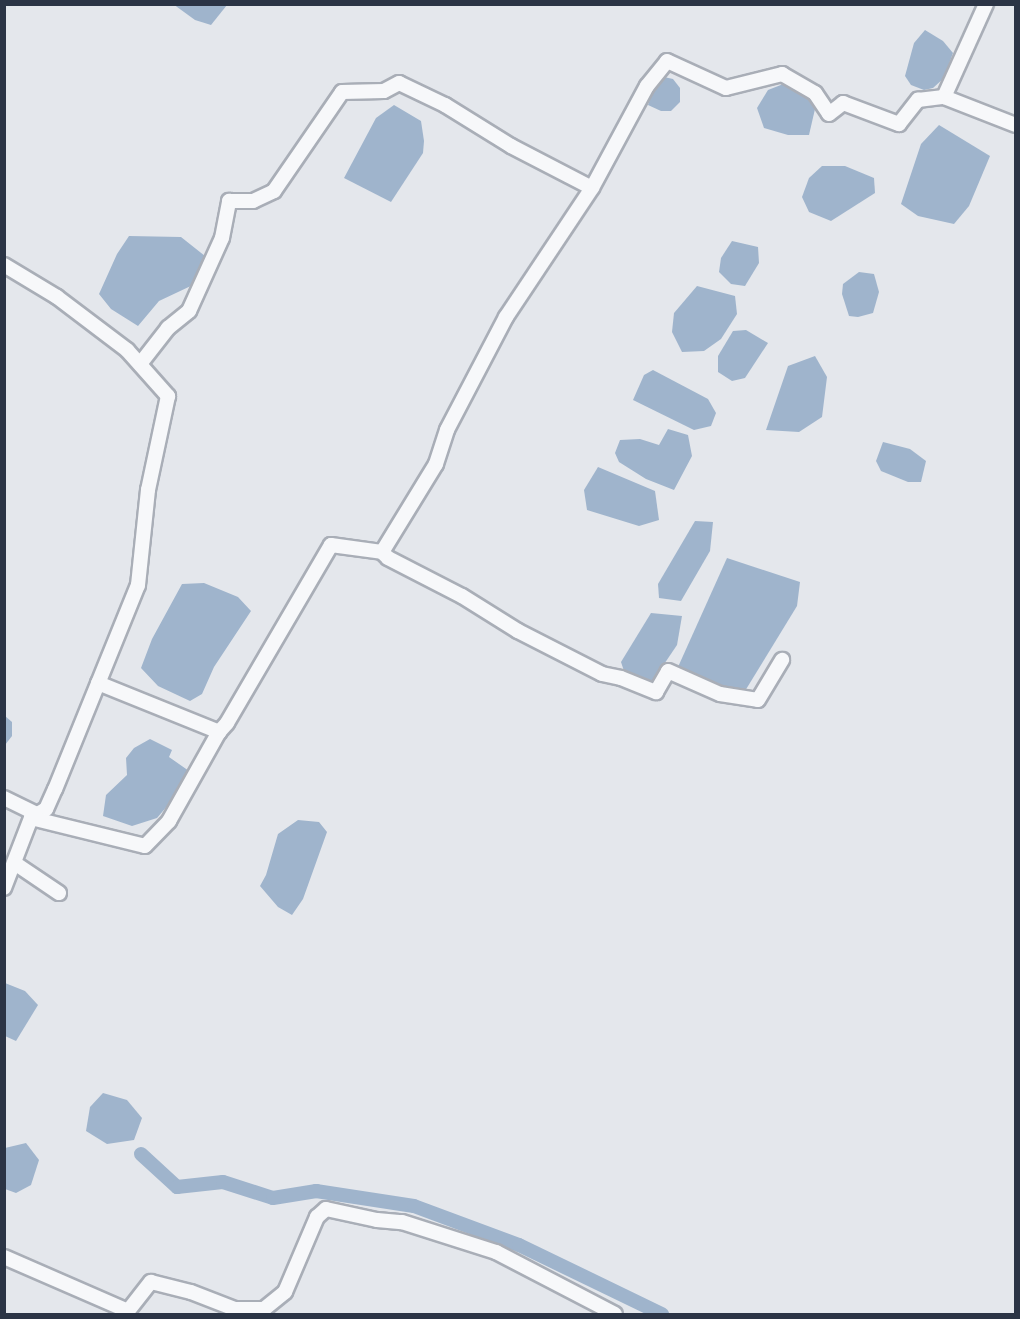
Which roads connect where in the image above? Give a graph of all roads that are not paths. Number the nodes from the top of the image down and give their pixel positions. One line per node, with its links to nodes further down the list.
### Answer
1 (986, 4): 2 (street)
2 (944, 97): 3 (street); 4 (street)
3 (1016, 125)
4 (592, 188): 6 (street); 7 (street)
5 (4, 266): 6 (street)
6 (140, 364): 9 (street)
7 (382, 552): 8 (street); 10 (street)
8 (782, 660)
9 (98, 683): 10 (street); 12 (street)
10 (219, 732): 12 (street)
11 (4, 798): 12 (street)
12 (34, 816): 13 (street)
13 (16, 864): 14 (street); 15 (street)
14 (4, 888)
15 (59, 893)
16 (4, 1257): 17 (street)
17 (615, 1314)

